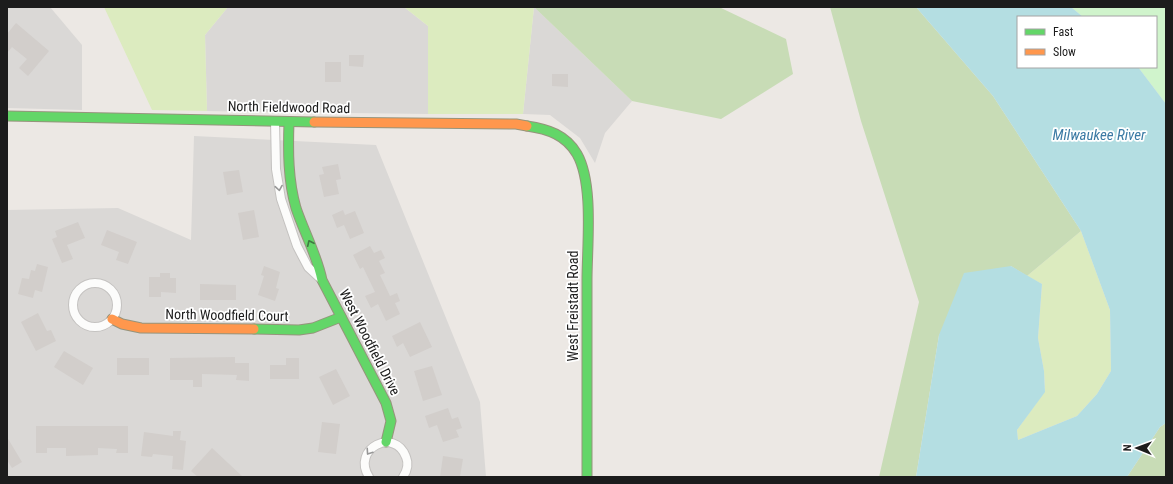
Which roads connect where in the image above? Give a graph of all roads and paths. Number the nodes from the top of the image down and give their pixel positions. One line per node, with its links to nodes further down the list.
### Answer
1 (7, 116): 2 (street, North Fieldwood Road)
2 (275, 121): 3 (street, North Fieldwood Road); 6 (street, West Woodfield Drive)
3 (289, 122): 4 (street, North Fieldwood Road); 5 (street, West Woodfield Drive)
4 (566, 141): 15 (street, West Freistadt Road)
5 (288, 168): 6 (street); 7 (street, West Woodfield Drive)
6 (276, 169): 8 (street, West Woodfield Drive, one-way to 8)
7 (299, 219): 8 (street); 9 (street, West Woodfield Drive, one-way to 7)
8 (288, 224): 9 (street, West Woodfield Drive)
9 (322, 280): 10 (street, West Woodfield Drive)
10 (341, 317): 11 (street, North Woodfield Court); 12 (street, West Woodfield Drive)
11 (112, 319): 11 (street)
12 (386, 442): 13 (street, one-way to 13); 14 (street)
13 (369, 477)
14 (402, 477)
15 (587, 477)

